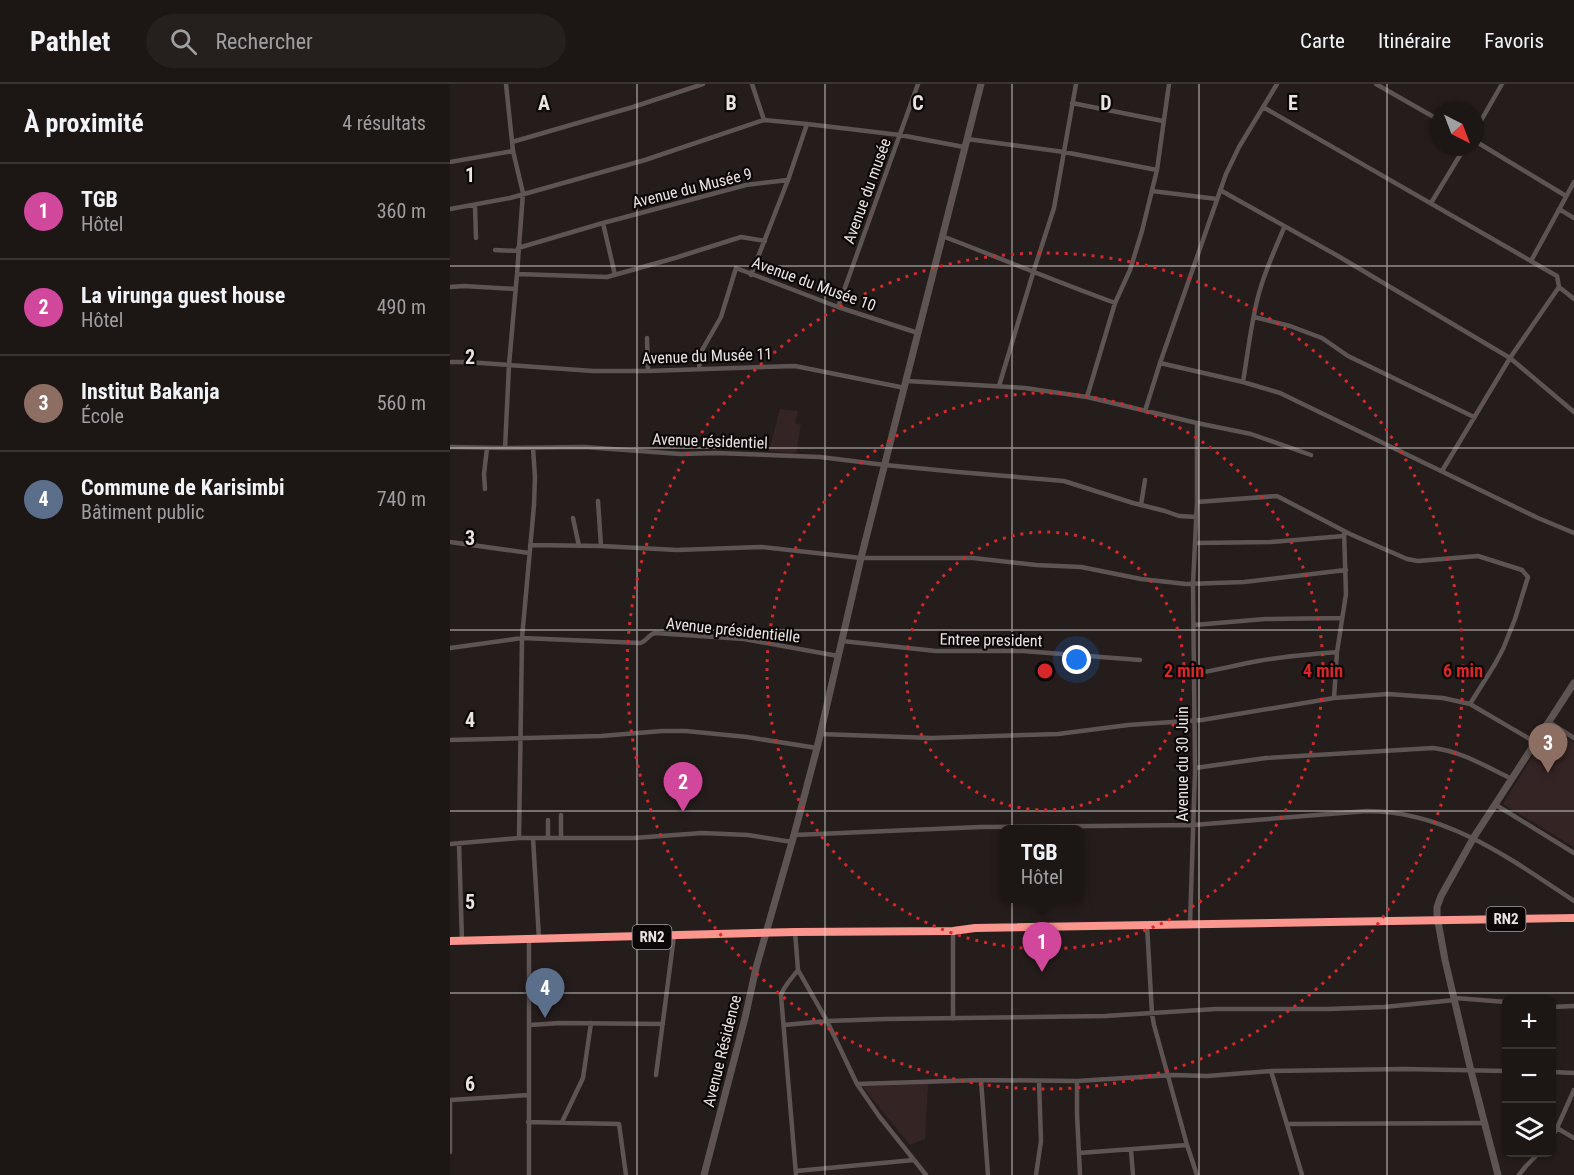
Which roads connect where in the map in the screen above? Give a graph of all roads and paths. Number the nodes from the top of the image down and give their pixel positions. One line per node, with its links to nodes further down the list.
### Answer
1 (506, 84): 19 (street)
2 (703, 84): 19 (street)
3 (752, 84): 15 (street)
4 (918, 84): 18 (street, Avenue du musée)
5 (981, 84): 20 (street, Avenue Résidence)
6 (1076, 84): 11 (street)
7 (1169, 84): 16 (street)
8 (1277, 84): 12 (street)
9 (1376, 84): 13 (street)
10 (1502, 84): 14 (street)
11 (1072, 103): 16 (street); 23 (street)
12 (1263, 107): 29 (street); 34 (street)
13 (1430, 115)
14 (1484, 115)
15 (764, 120): 17 (street); 31 (street)
16 (1163, 121): 26 (street)
17 (807, 123): 18 (street); 27 (street)
18 (900, 135): 20 (street); 56 (street, Avenue du musée)
19 (512, 142): 22 (street)
20 (965, 143): 23 (street); 41 (street, Avenue Résidence)
21 (1484, 146): 32 (street)
22 (513, 151): 25 (street); 31 (street)
23 (1064, 152): 26 (street); 47 (street)
24 (1460, 156): 34 (street)
25 (450, 162)
26 (1157, 170): 30 (street)
27 (788, 180): 39 (street, Avenue du Musée 9); 43 (street)
28 (1574, 182): 32 (street)
29 (1220, 190): 33 (street); 40 (street)
30 (1152, 191): 33 (street); 55 (street)
31 (523, 193): 35 (street); 44 (street)
32 (1566, 196): 37 (street)
33 (1217, 199): 62 (street)
34 (1431, 203): 46 (street)
35 (476, 205): 36 (street); 42 (street)
36 (450, 209)
37 (1559, 209): 38 (street); 46 (street)
38 (1574, 218)
39 (603, 223): 44 (street, Avenue du Musée 9); 49 (street)
40 (1284, 228): 57 (street); 60 (street)
41 (942, 236): 47 (street); 58 (street, Avenue Résidence)
42 (476, 238)
43 (765, 241): 49 (street, Avenue du Musée 10); 50 (street)
44 (518, 249): 45 (street, Avenue du Musée 9); 48 (street)
45 (495, 250)
46 (1531, 261): 52 (street)
47 (1033, 273): 55 (street); 68 (street)
48 (518, 274): 49 (street, Avenue du Musée 10); 53 (street)
49 (615, 275)
50 (751, 275): 56 (street, Avenue du Musée 10); 64 (street, Avenue du Musée 10)
51 (450, 287): 53 (street)
52 (1558, 287): 54 (street); 60 (street)
53 (516, 289): 63 (street)
54 (1574, 300)
55 (1115, 303): 69 (street)
56 (838, 307): 58 (street, Avenue du Musée 10)
57 (1254, 316): 66 (street); 72 (street)
58 (918, 333): 67 (street, Avenue Résidence)
59 (647, 338): 65 (street)
60 (1510, 358): 71 (street); 72 (street)
61 (450, 362): 63 (street, Avenue du Musée 11)
62 (1160, 363): 66 (street); 70 (street)
63 (509, 365): 65 (street, Avenue du Musée 11); 76 (street)
64 (699, 368): 65 (street, Avenue du Musée 11); 67 (street, Avenue du Musée 11)
65 (648, 371)
66 (1243, 381): 80 (street)
67 (906, 384): 68 (street, Avenue du Musée 11); 79 (street, Avenue Résidence)
68 (999, 386): 69 (street, Avenue du Musée 11)
69 (1087, 397): 70 (street, Avenue du Musée 11)
70 (1145, 411): 73 (street, Avenue du Musée 11)
71 (1574, 412)
72 (1474, 417): 80 (street)
73 (1197, 423): 78 (street, Avenue du Musée 11); 84 (street, Avenue du 30 Juin)
74 (450, 447): 75 (street, Avenue résidentiel)
75 (487, 448): 76 (street, Avenue résidentiel); 82 (street)
76 (505, 448): 77 (street, Avenue résidentiel)
77 (533, 448): 79 (street, Avenue résidentiel); 92 (street)
78 (1311, 455)
79 (885, 465): 85 (street, Avenue résidentiel); 96 (street, Avenue Résidence)
80 (1442, 471): 88 (street)
81 (1145, 480): 85 (street)
82 (484, 489)
83 (598, 501): 94 (street)
84 (1197, 502): 86 (street, Avenue du 30 Juin); 89 (street)
85 (1141, 505): 86 (street, Avenue résidentiel)
86 (1196, 517): 91 (street, Avenue du 30 Juin)
87 (573, 518): 93 (street)
88 (1574, 533)
89 (1344, 534): 91 (street); 97 (street); 110 (street)
90 (450, 542): 95 (street)
91 (1195, 543): 98 (street, Avenue du 30 Juin)
92 (530, 545): 93 (street); 95 (street)
93 (579, 546): 94 (street)
94 (601, 546): 96 (street)
95 (529, 553): 101 (street)
96 (861, 558): 98 (street); 102 (street, Avenue Résidence)
97 (1346, 570): 98 (street); 99 (street)
98 (1193, 584): 100 (street, Avenue du 30 Juin)
99 (1342, 618): 100 (street); 104 (street)
100 (1194, 625): 107 (street, Avenue du 30 Juin)
101 (522, 638): 103 (street, Avenue présidentielle); 105 (street, Avenue présidentielle); 114 (street)
102 (842, 641): 105 (street, Avenue Résidence); 106 (street, Entree president)
103 (450, 648)
104 (1337, 652): 107 (street); 109 (street)
105 (837, 656): 113 (street, Avenue Résidence)
106 (1140, 660)
107 (1194, 674): 111 (street, Avenue du 30 Juin)
108 (1574, 683): 112 (street)
109 (1334, 698): 110 (street); 111 (street)
110 (1470, 704): 117 (street)
111 (1194, 720): 113 (street); 119 (street, Avenue du 30 Juin)
112 (1548, 722): 115 (street); 117 (street)
113 (820, 734): 118 (street, Avenue Résidence)
114 (521, 738): 116 (street); 118 (street); 128 (street)
115 (1574, 738)
116 (450, 740)
117 (1536, 742): 120 (street)
118 (816, 748): 132 (street, Avenue Résidence)
119 (1195, 768): 120 (street); 124 (street, Avenue du 30 Juin)
120 (1512, 779): 121 (street)
121 (1496, 805): 127 (street); 135 (street)
122 (561, 815): 131 (street)
123 (548, 820): 130 (street)
124 (1193, 825): 125 (street); 127 (street); 140 (street, Avenue du 30 Juin)
125 (1084, 826)
126 (1000, 827): 132 (street)
127 (1474, 837): 136 (street); 138 (street)
128 (519, 838): 129 (street); 133 (street)
129 (533, 838): 130 (street); 146 (street)
130 (548, 838): 131 (street)
131 (561, 838): 132 (street)
132 (793, 838): 143 (street, Avenue Résidence)
133 (459, 843): 134 (street); 148 (street)
134 (450, 844)
135 (1574, 853)
136 (1574, 901)
137 (1574, 918): 138 (highway, RN2)
138 (1438, 920): 140 (highway, RN2); 150 (street)
139 (1147, 925): 140 (highway, RN2); 141 (highway, RN2); 154 (street)
140 (1190, 925)
141 (953, 931): 142 (highway, RN2); 155 (street)
142 (795, 932): 143 (highway, RN2); 149 (street)
143 (766, 933): 144 (highway, RN2); 190 (street, Avenue Résidence)
144 (674, 936): 146 (highway, RN2); 159 (street)
145 (529, 939): 146 (highway, RN2); 148 (highway, RN2); 158 (street)
146 (539, 939)
147 (450, 941): 148 (highway, RN2)
148 (462, 941)
149 (798, 970): 156 (street); 160 (street)
150 (1455, 999): 151 (street); 154 (street); 162 (street)
151 (1502, 1002)
152 (1574, 1006): 153 (street)
153 (1556, 1007)
154 (1152, 1014): 155 (street); 167 (street)
155 (953, 1019): 156 (street)
156 (827, 1021): 160 (street); 171 (street)
157 (591, 1023): 158 (street); 159 (street); 176 (street)
158 (530, 1024): 173 (street)
159 (663, 1024): 166 (street)
160 (784, 1025): 187 (street)
161 (1271, 1071): 162 (street); 167 (street); 178 (street)
162 (1471, 1071): 163 (street); 177 (street)
163 (1502, 1071)
164 (1556, 1072): 165 (street)
165 (1574, 1073)
166 (656, 1075)
167 (1169, 1076): 170 (street); 181 (street)
168 (981, 1080): 169 (street); 171 (street); 192 (street)
169 (1039, 1081): 170 (street); 193 (street)
170 (1077, 1081): 184 (street)
171 (857, 1084): 186 (street)
172 (1574, 1090): 179 (street)
173 (529, 1095): 174 (street); 175 (street)
174 (450, 1100): 183 (street)
175 (528, 1122): 176 (street); 188 (street)
176 (562, 1122): 189 (street)
177 (1484, 1123): 178 (street); 198 (street)
178 (1287, 1124): 197 (street)
179 (1557, 1128): 180 (street)
180 (1574, 1138)
181 (1187, 1145): 182 (street); 196 (street)
182 (1131, 1150): 184 (street); 195 (street)
183 (450, 1152)
184 (1079, 1153): 194 (street)
185 (1535, 1157): 199 (street)
186 (914, 1160): 187 (street); 191 (street)
187 (796, 1173)
188 (529, 1175)
189 (626, 1175)
190 (704, 1175)
191 (926, 1175)
192 (988, 1175)
193 (1036, 1175)
194 (1080, 1175)
195 (1133, 1175)
196 (1197, 1175)
197 (1302, 1175)
198 (1498, 1175)
199 (1519, 1175)

